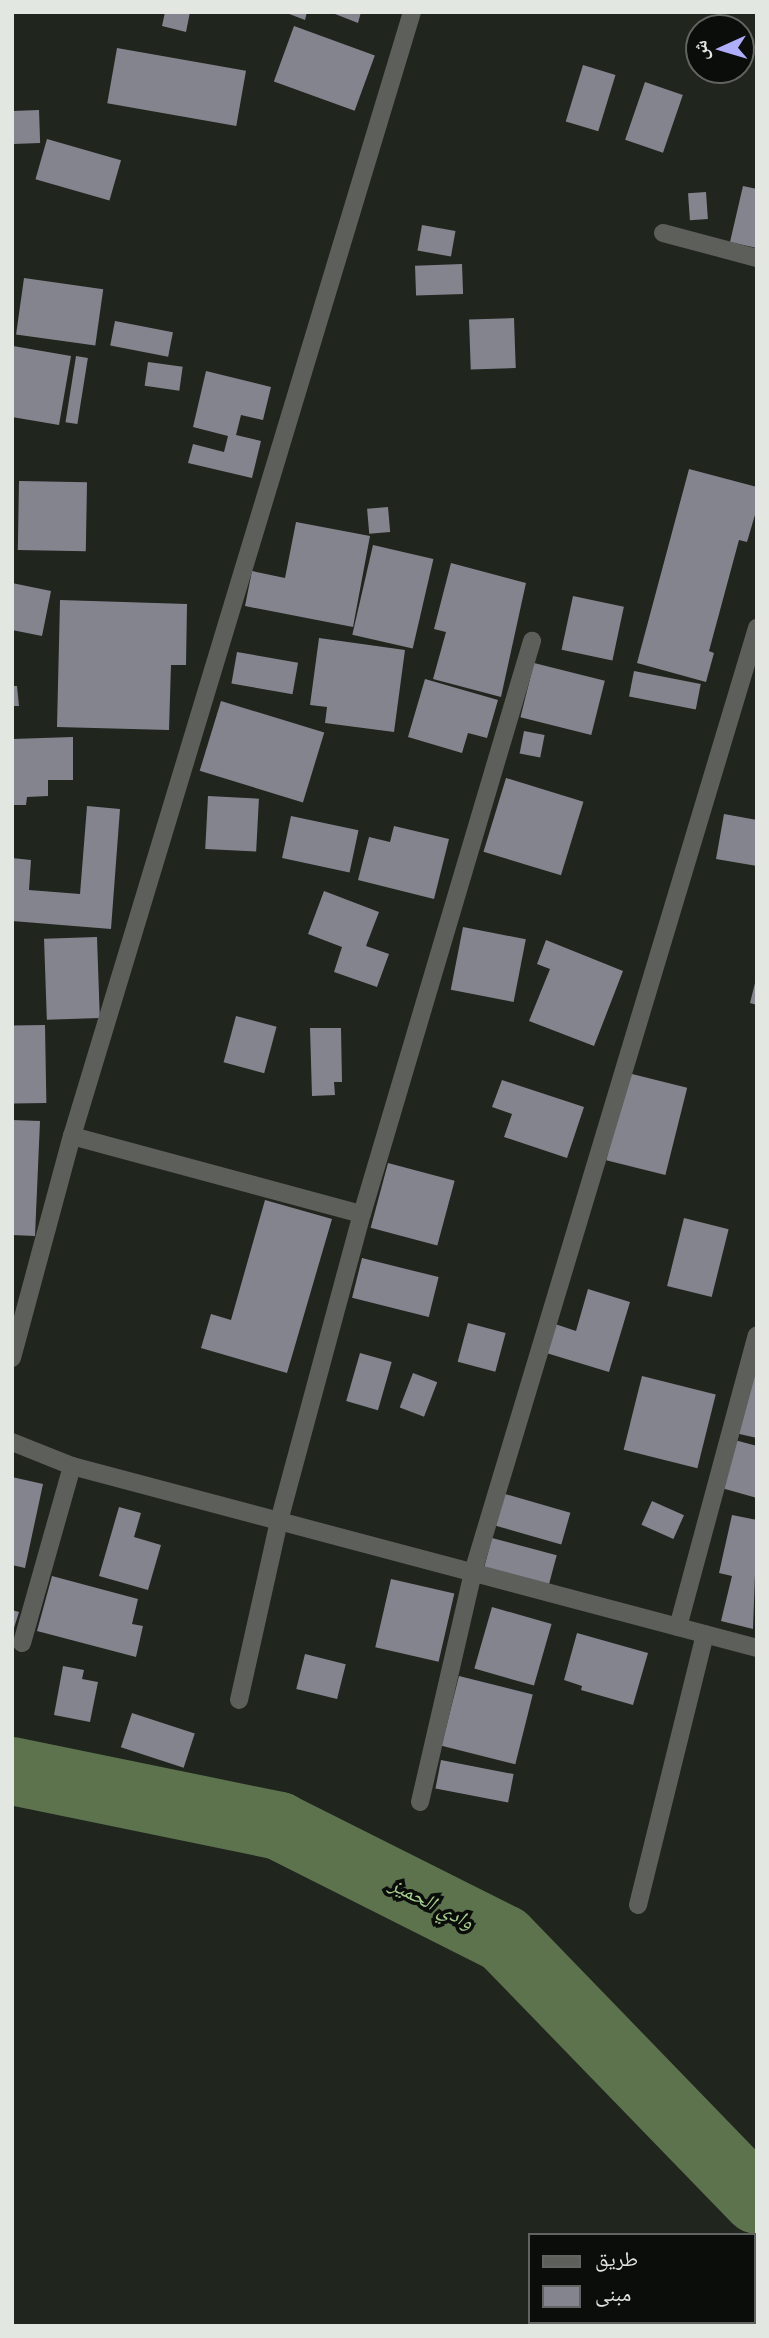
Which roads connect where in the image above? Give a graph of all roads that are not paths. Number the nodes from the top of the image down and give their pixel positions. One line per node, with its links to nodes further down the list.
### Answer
1 (412, 12): 6 (street)
2 (663, 233): 3 (street)
3 (757, 258)
4 (757, 628): 13 (street)
5 (533, 642): 7 (street)
6 (72, 1136): 7 (street); 9 (street)
7 (362, 1214): 12 (street)
8 (757, 1335): 14 (street)
9 (12, 1358)
10 (12, 1441): 11 (street)
11 (72, 1466): 12 (street); 16 (street)
12 (279, 1521): 13 (street); 18 (street)
13 (473, 1572): 14 (street); 19 (street)
14 (678, 1627): 15 (street)
15 (705, 1634): 17 (street); 20 (street)
16 (22, 1643)
17 (757, 1648)
18 (239, 1700)
19 (420, 1802)
20 (638, 1905)

